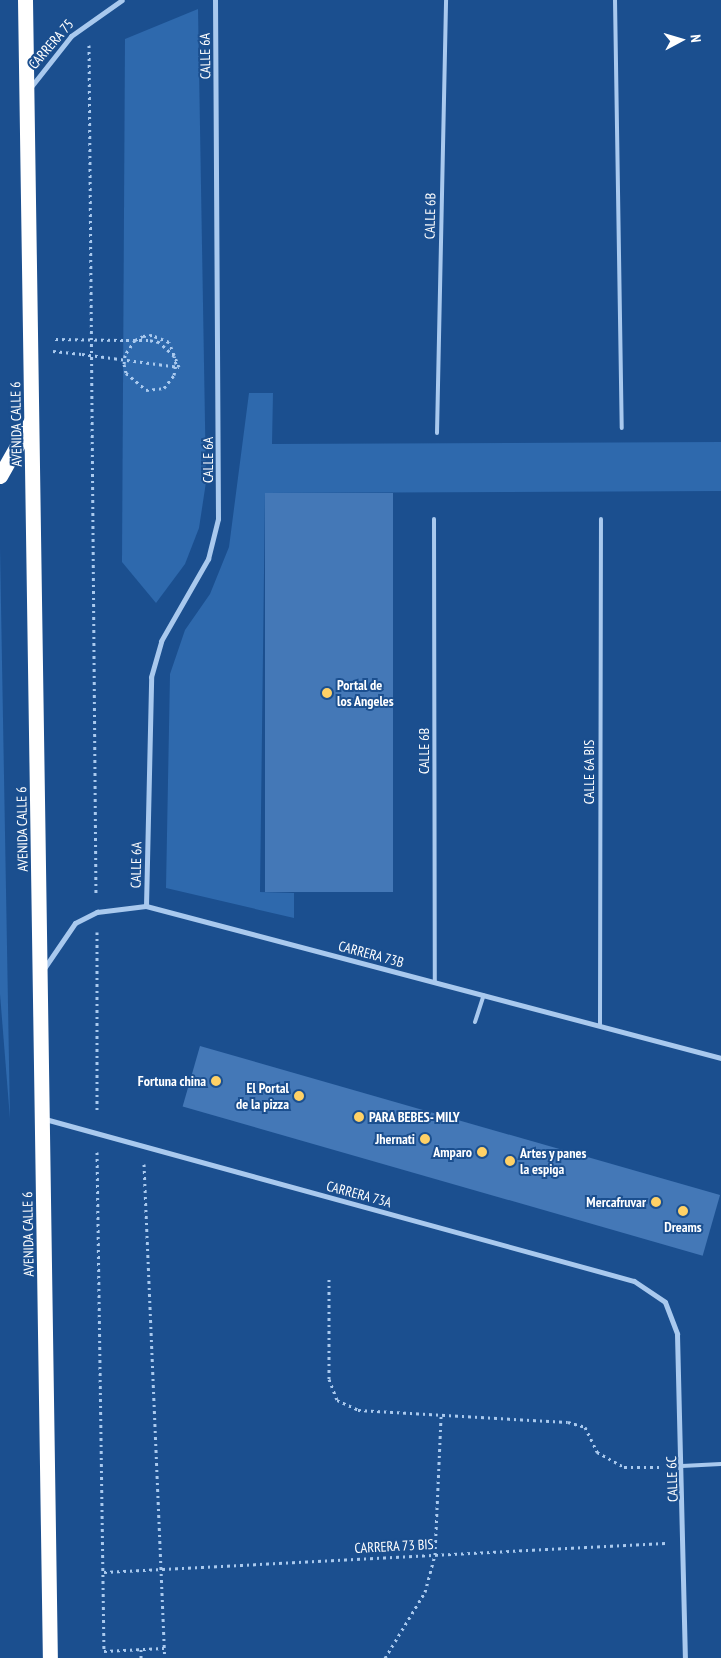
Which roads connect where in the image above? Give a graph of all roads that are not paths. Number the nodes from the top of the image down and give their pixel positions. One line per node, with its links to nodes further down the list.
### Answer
1 (25, 0): 6 (highway, AVENIDA CALLE 6)
2 (122, 0): 6 (street, CARRERA 75)
3 (215, 0): 13 (street, CALLE 6A)
4 (446, 0): 9 (lane, CALLE 6B)
5 (615, 0): 8 (lane)
6 (27, 92): 7 (highway, AVENIDA CALLE 6)
7 (33, 417): 10 (highway); 14 (highway, AVENIDA CALLE 6)
8 (622, 428)
9 (438, 433)
10 (0, 476)
11 (434, 519): 15 (lane, CALLE 6B)
12 (601, 519): 18 (lane, CALLE 6A BIS)
13 (146, 906): 14 (street, CARRERA 73B); 15 (street, CARRERA 73B)
14 (41, 974): 20 (highway, AVENIDA CALLE 6)
15 (436, 982): 16 (street, CARRERA 73B)
16 (484, 995): 17 (lane); 18 (street, CARRERA 73B)
17 (475, 1022)
18 (600, 1026): 19 (street, CARRERA 73B)
19 (721, 1058)
20 (43, 1118): 21 (street, CARRERA 73A); 24 (highway, AVENIDA CALLE 6)
21 (665, 1302): 23 (street, CALLE 6C)
22 (721, 1464): 23 (lane)
23 (682, 1466): 25 (street, CALLE 6C)
24 (50, 1658)
25 (685, 1658)

